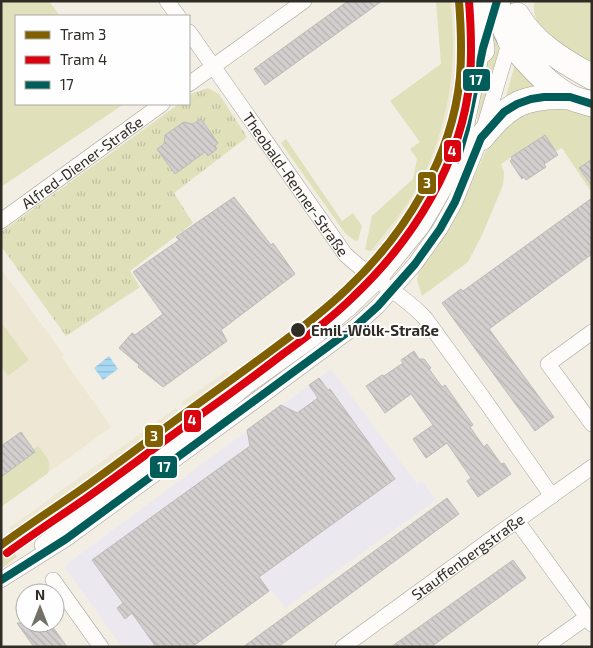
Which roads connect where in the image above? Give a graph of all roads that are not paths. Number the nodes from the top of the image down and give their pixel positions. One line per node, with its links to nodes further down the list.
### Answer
1 (168, 1): 5 (street)
2 (304, 1): 9 (street)
3 (476, 1): 8 (main road)
4 (509, 5): 7 (main road); 8 (street); 10 (main road)
5 (177, 15)
6 (190, 33): 9 (street, Theobald-Renner-Straße)
7 (510, 41): 12 (main road); 14 (street)
8 (482, 50): 16 (street)
9 (213, 66): 11 (street); 16 (street, Theobald-Renner-Straße)
10 (592, 77)
11 (190, 83)
12 (581, 101): 14 (main road)
13 (161, 105): 15 (street, Alfred-Diener-Straße)
14 (482, 138): 17 (street)
15 (1, 221)
16 (379, 280): 17 (street, Theobald-Renner-Straße); 23 (street)
17 (393, 290): 21 (street, Theobald-Renner-Straße); 23 (street)
18 (592, 332): 19 (street)
19 (592, 424)
20 (592, 468): 21 (street, Stauffenbergstraße)
21 (552, 496): 22 (street, Stauffenbergstraße)
22 (517, 521): 25 (street); 27 (street, Stauffenbergstraße)
23 (5, 577)
24 (53, 580): 26 (street)
25 (589, 620): 28 (street)
26 (102, 647)
27 (343, 647)
28 (545, 647)

